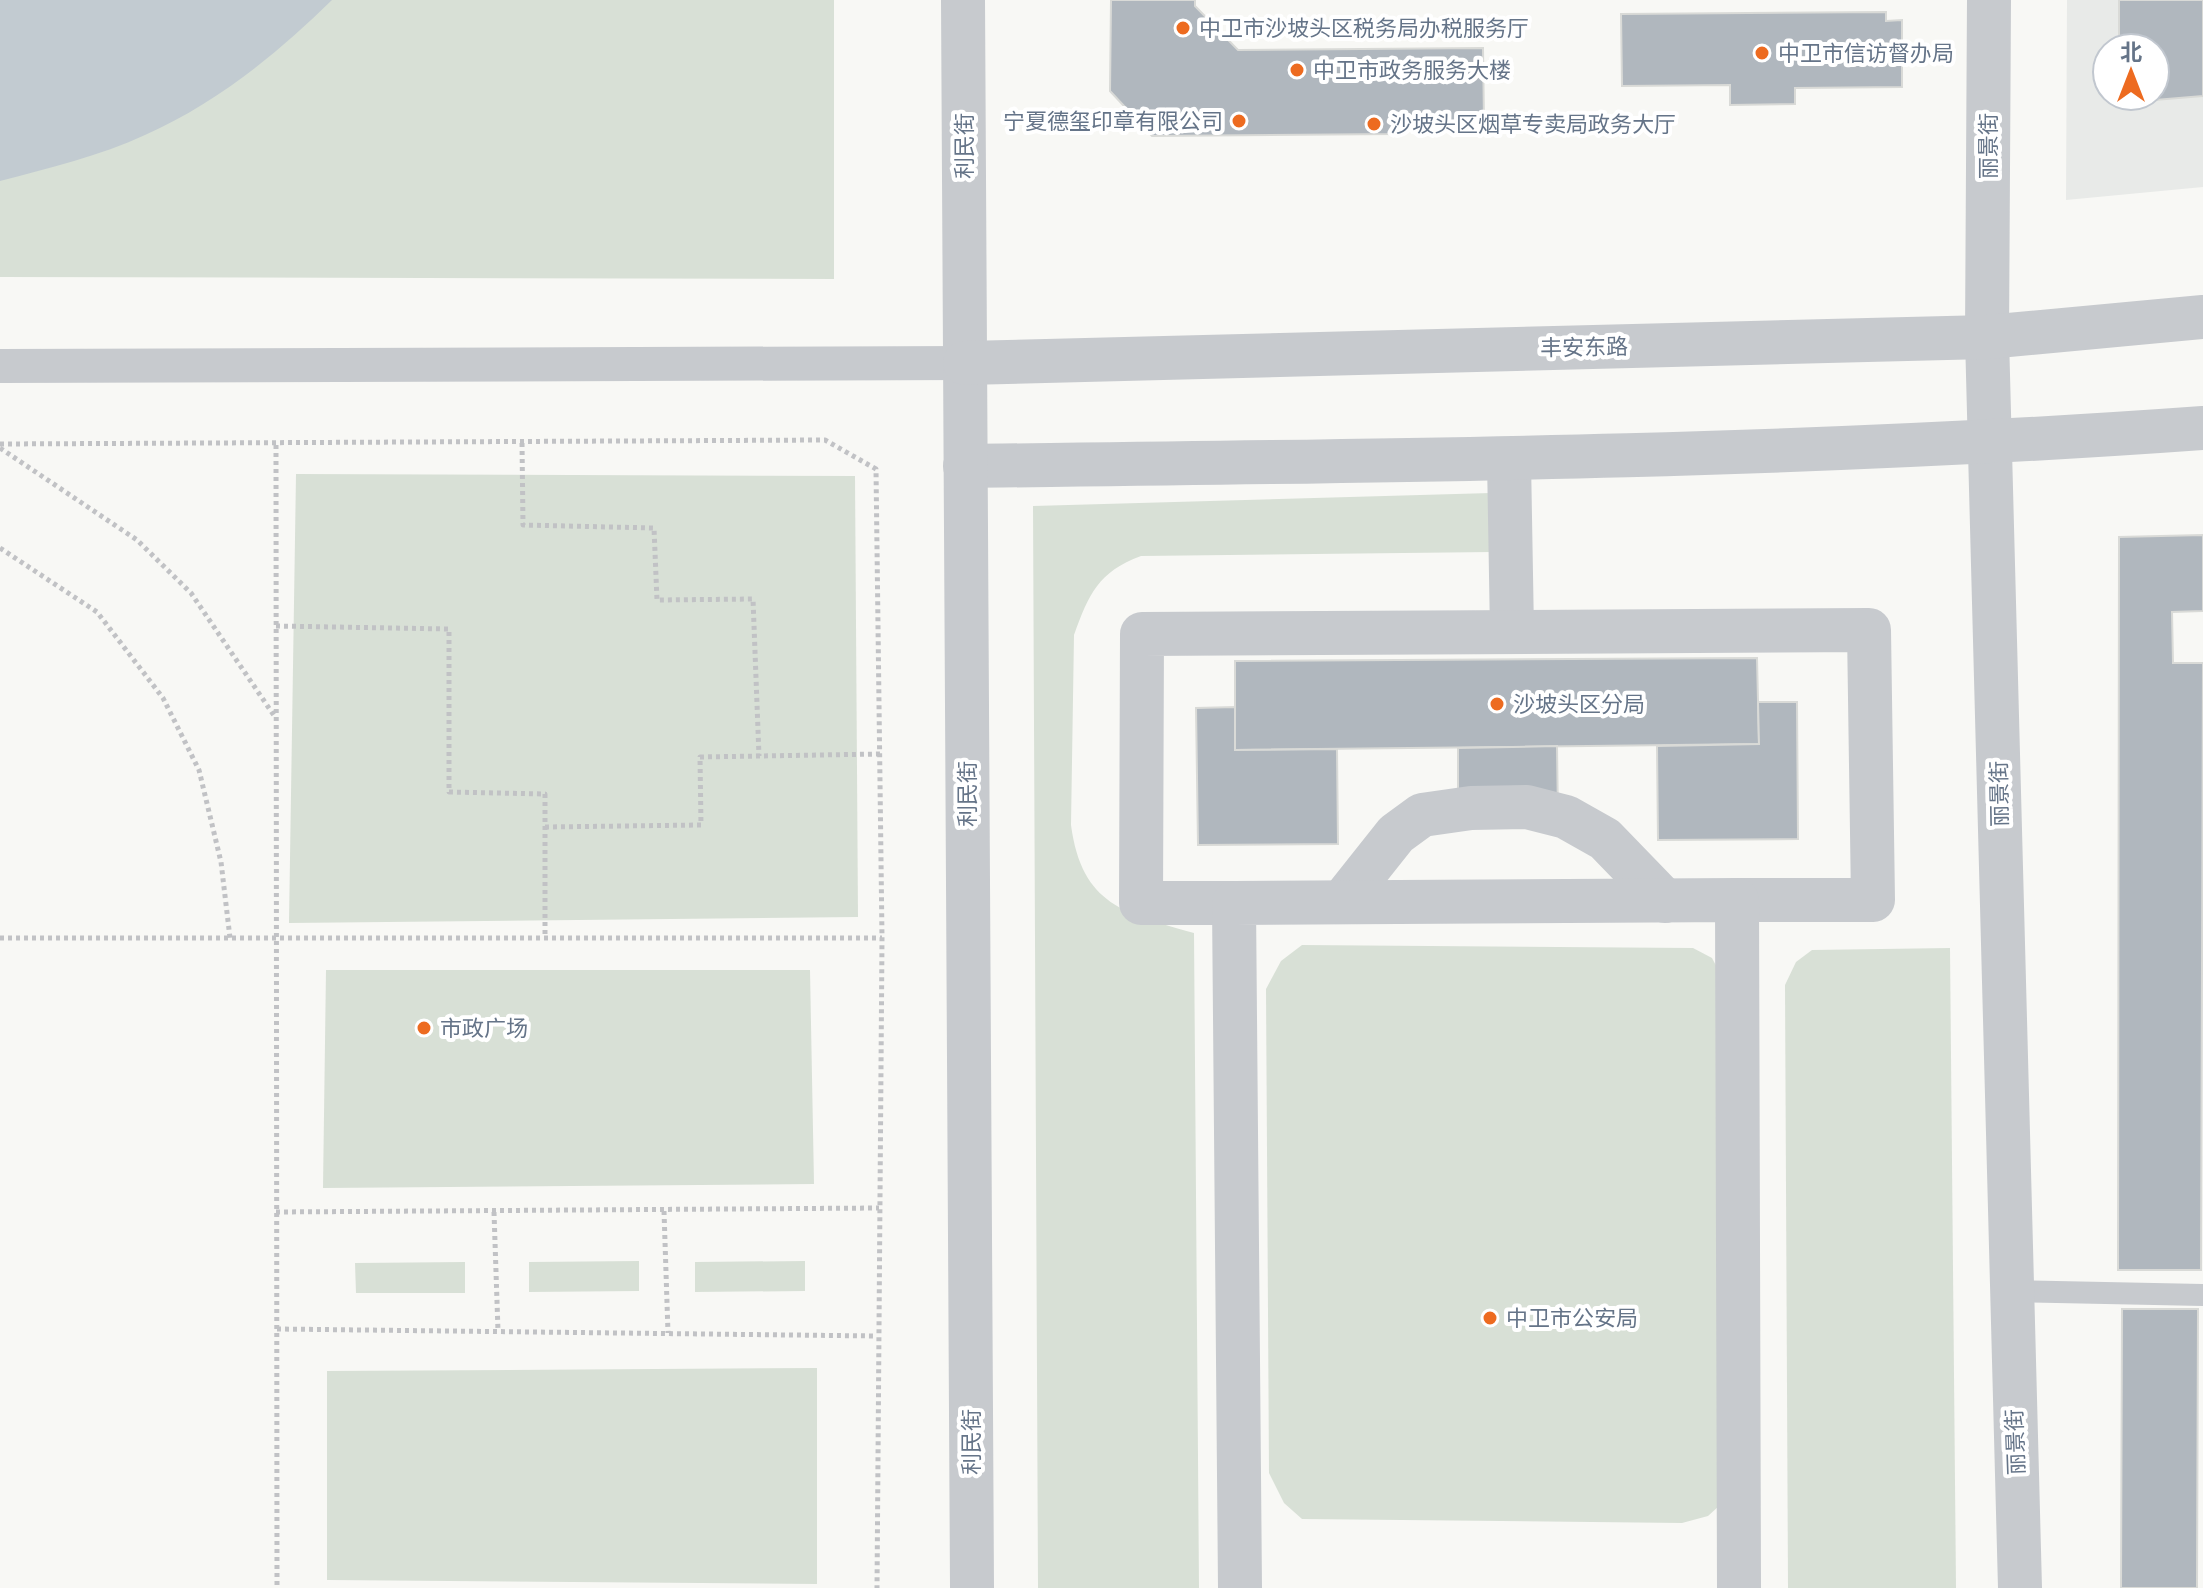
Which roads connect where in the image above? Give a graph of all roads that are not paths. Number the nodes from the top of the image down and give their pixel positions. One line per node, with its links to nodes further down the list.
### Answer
1 (963, 0): 5 (street, 利民街)
2 (1989, 0): 4 (street, 丽景街)
3 (2203, 317): 4 (street, 丰安东路)
4 (1987, 337): 5 (street, 丰安东路); 8 (street, 丽景街)
5 (965, 363): 6 (street); 10 (street, 利民街)
6 (0, 366)
7 (2203, 428): 8 (street)
8 (1990, 443): 9 (street); 16 (street, 丽景街)
9 (1509, 460): 10 (street); 11 (street)
10 (965, 466): 18 (street, 利民街)
11 (1512, 632): 12 (street); 15 (street)
12 (1737, 900): 13 (street); 20 (street)
13 (1665, 901): 14 (street); 14 (street)
14 (1342, 902): 15 (street)
15 (1234, 903): 19 (street)
16 (2011, 1291): 17 (lane); 21 (street, 丽景街)
17 (2203, 1295)
18 (972, 1588)
19 (1240, 1588)
20 (1739, 1588)
21 (2020, 1588)

